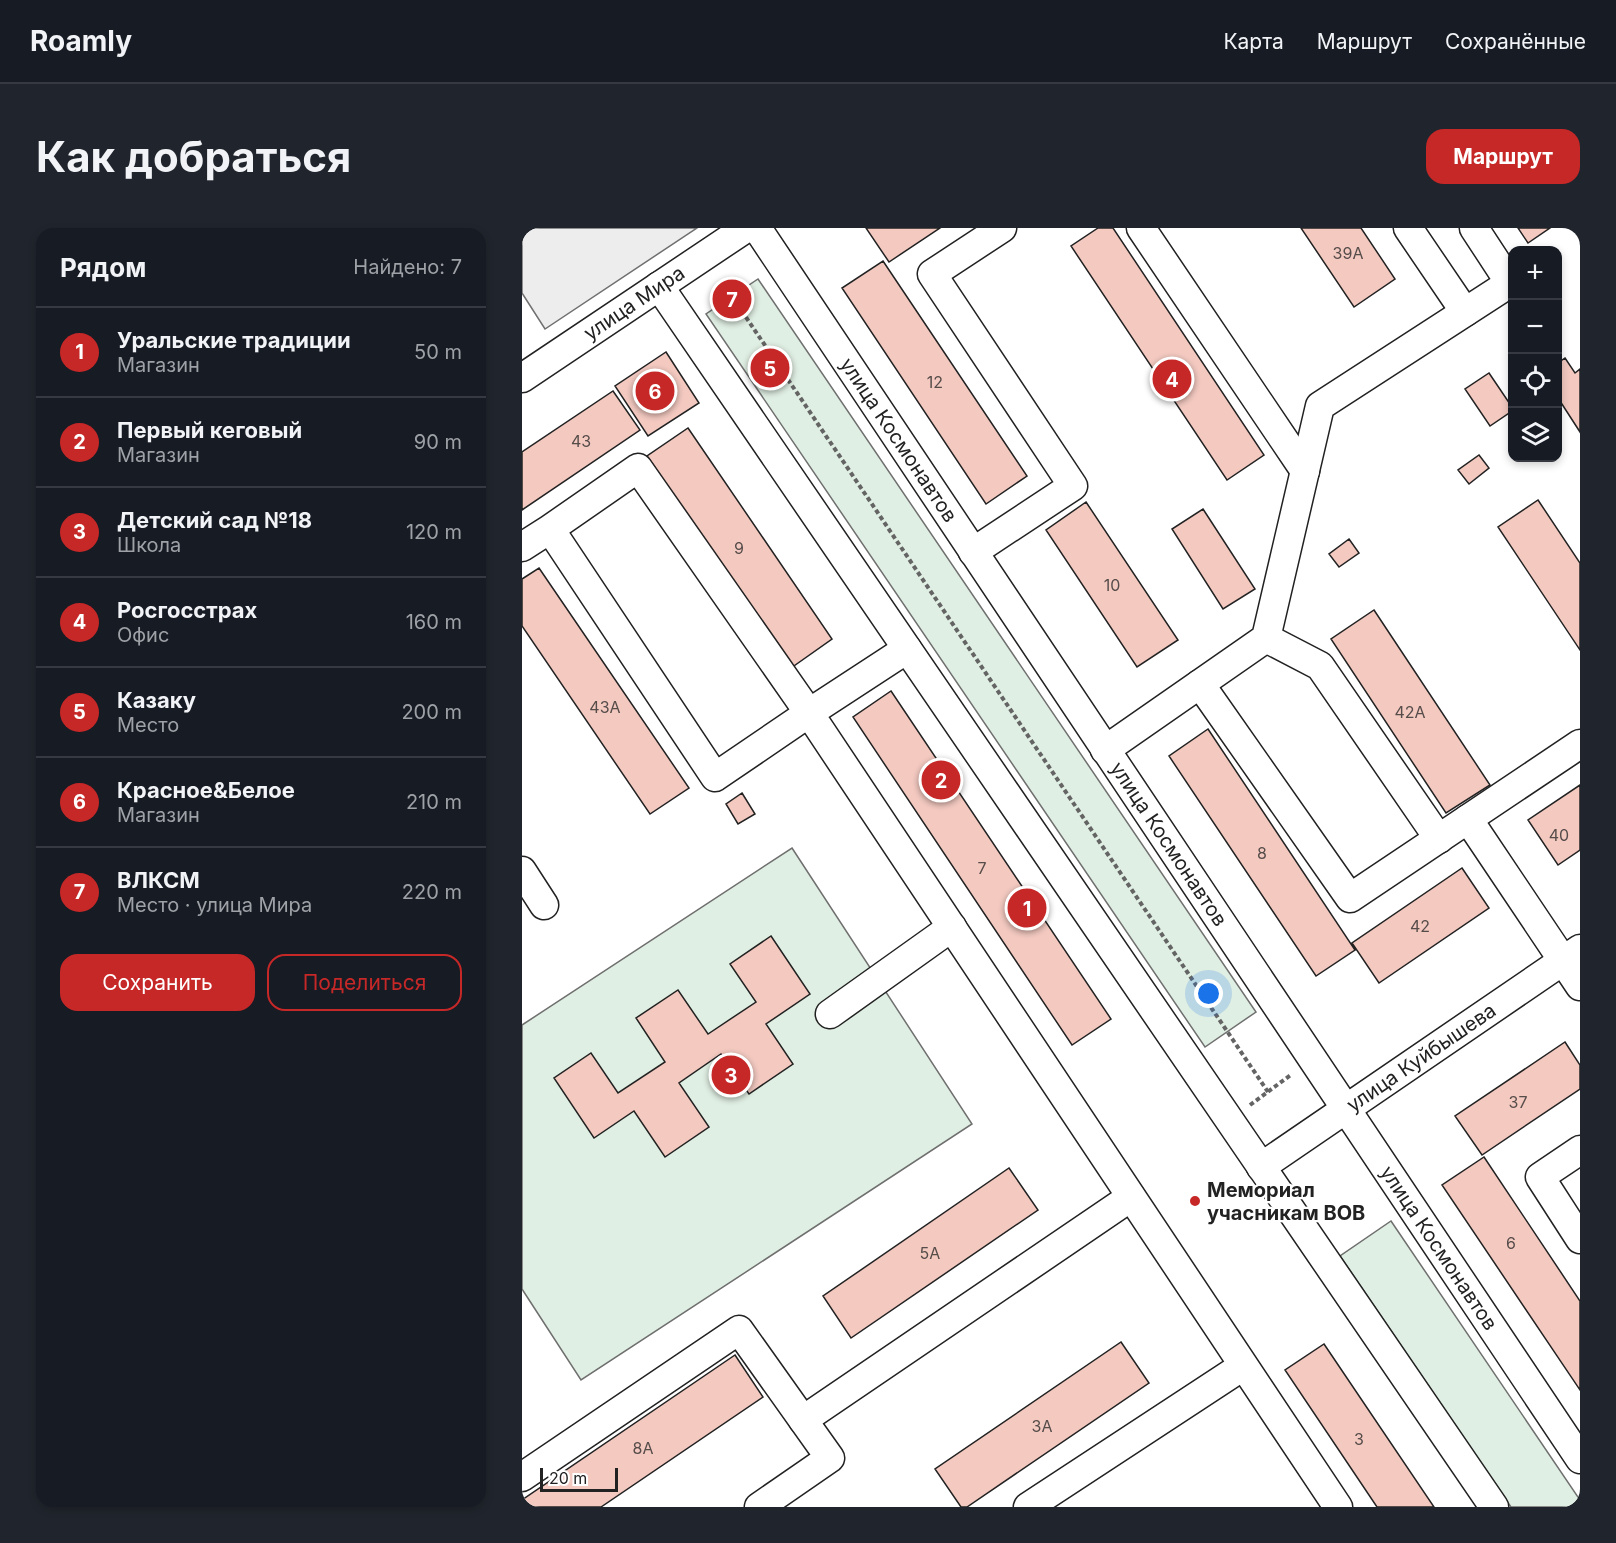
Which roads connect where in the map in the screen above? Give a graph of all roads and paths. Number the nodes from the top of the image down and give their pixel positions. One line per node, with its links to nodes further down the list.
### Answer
1 (746, 228): 8 (street, улица Мира)
2 (757, 228): 14 (street, улица Космонавтов)
3 (1002, 228): 14 (street)
4 (1141, 228): 11 (street)
5 (1408, 228): 9 (street)
6 (1474, 228): 9 (street)
7 (725, 285): 30 (path)
8 (659, 286): 10 (street, улица Мира); 16 (street)
9 (1465, 312): 11 (street)
10 (526, 367)
11 (1305, 471): 15 (street)
12 (550, 529): 13 (street); 18 (street); 18 (street)
13 (522, 547)
14 (973, 552): 20 (street, улица Космонавтов)
15 (1266, 638): 17 (street); 22 (street)
16 (907, 649): 18 (street); 32 (street)
17 (1200, 684): 20 (street); 22 (street)
18 (809, 713): 25 (street)
19 (1580, 744): 21 (street)
20 (1105, 750): 29 (street, улица Космонавтов)
21 (1468, 819): 22 (street); 26 (street)
22 (1439, 838)
23 (522, 871): 24 (street)
24 (544, 905)
25 (952, 927): 28 (street); 35 (street)
26 (1571, 955): 27 (street); 31 (street, улица Куйбышева)
27 (1580, 986)
28 (830, 1014)
29 (1312, 1060): 30 (path); 31 (street, улица Космонавтов)
30 (1268, 1092): 32 (path)
31 (1346, 1110): 34 (street, улица Куйбышева); 39 (street, улица Космонавтов)
32 (1228, 1120): 34 (street)
33 (1580, 1150): 36 (street)
34 (1261, 1167): 44 (street)
35 (1131, 1197): 37 (street); 38 (street)
36 (1580, 1239)
37 (1244, 1366): 42 (street); 43 (street)
38 (803, 1420): 40 (street); 41 (street)
39 (1580, 1459)
40 (522, 1477)
41 (759, 1507)
42 (1028, 1507)
43 (1338, 1507)
44 (1494, 1507)

